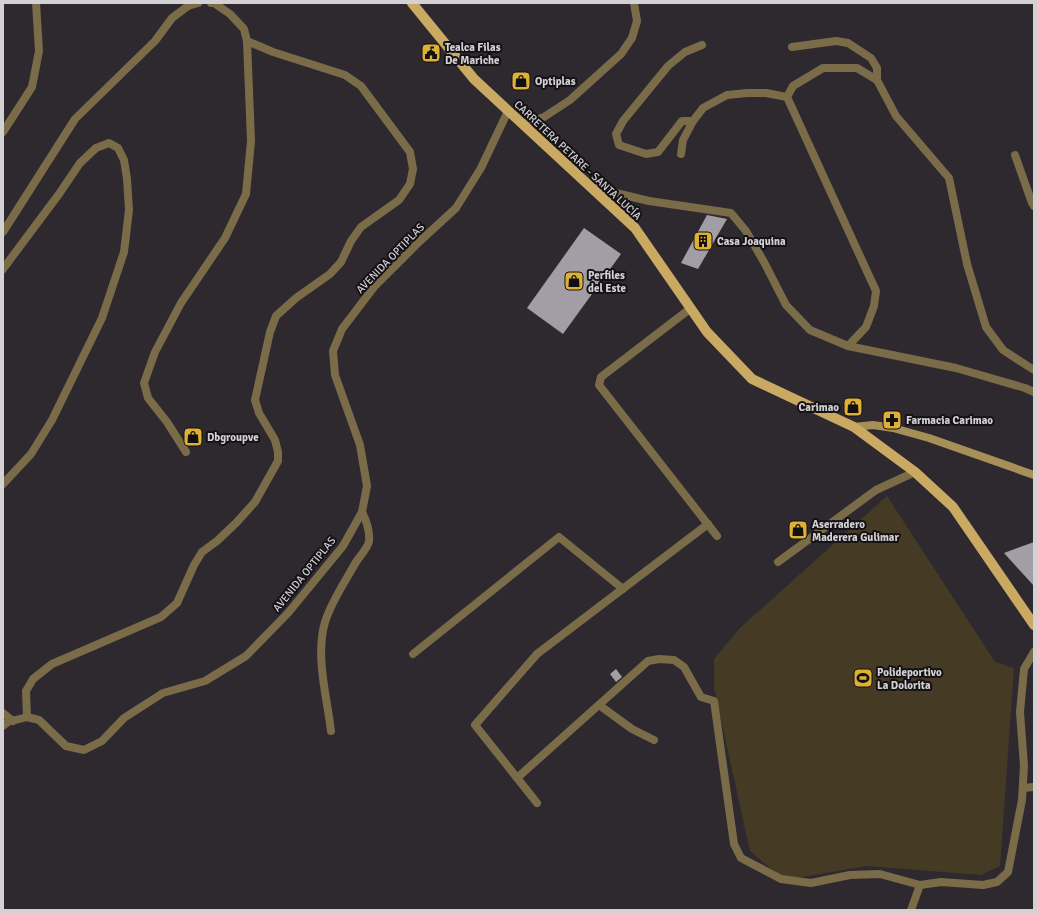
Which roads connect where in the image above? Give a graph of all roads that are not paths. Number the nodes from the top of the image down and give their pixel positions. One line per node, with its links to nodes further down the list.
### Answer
1 (36, 3): 14 (street)
2 (198, 3): 19 (street)
3 (211, 3): 6 (street)
4 (412, 3): 11 (main road, CARRETERA PETARE - SANTA LUCÍA)
5 (634, 3): 13 (street)
6 (247, 42): 26 (street); 40 (street)
7 (702, 45): 12 (street)
8 (792, 48): 9 (street)
9 (877, 80): 10 (street); 23 (street)
10 (787, 97): 12 (street); 22 (street)
11 (508, 111): 13 (main road, CARRETERA PETARE - SANTA LUCÍA); 30 (street, AVENIDA OPTIPLAS)
12 (693, 121): 15 (street)
13 (522, 124): 17 (main road, CARRETERA PETARE - SANTA LUCÍA)
14 (3, 132)
15 (681, 154)
16 (1015, 156): 18 (street)
17 (589, 186): 21 (main road, CARRETERA PETARE - SANTA LUCÍA); 22 (street)
18 (1034, 206)
19 (3, 232)
20 (3, 270): 29 (street)
21 (690, 308): 25 (main road, CARRETERA PETARE - SANTA LUCÍA); 31 (street)
22 (848, 346): 24 (street)
23 (1034, 370)
24 (1034, 392)
25 (854, 427): 27 (main road, CARRETERA PETARE - SANTA LUCÍA); 28 (street)
26 (186, 452)
27 (915, 472): 33 (street); 35 (main road, CARRETERA PETARE - SANTA LUCÍA)
28 (1034, 475)
29 (3, 484)
30 (362, 512): 40 (street, AVENIDA OPTIPLAS); 43 (street)
31 (708, 524): 32 (street); 34 (street)
32 (717, 536)
33 (778, 562)
34 (623, 589): 37 (street); 45 (street)
35 (1034, 625)
36 (1034, 652): 47 (street)
37 (413, 654)
38 (599, 704): 44 (street); 45 (street); 49 (street)
39 (3, 713): 41 (street)
40 (27, 717): 41 (street)
41 (13, 721): 42 (street)
42 (3, 726)
43 (332, 732)
44 (654, 740)
45 (516, 778): 48 (street)
46 (1034, 787): 47 (street)
47 (1023, 788): 49 (street)
48 (537, 803)
49 (920, 885): 50 (street)
50 (911, 910)

